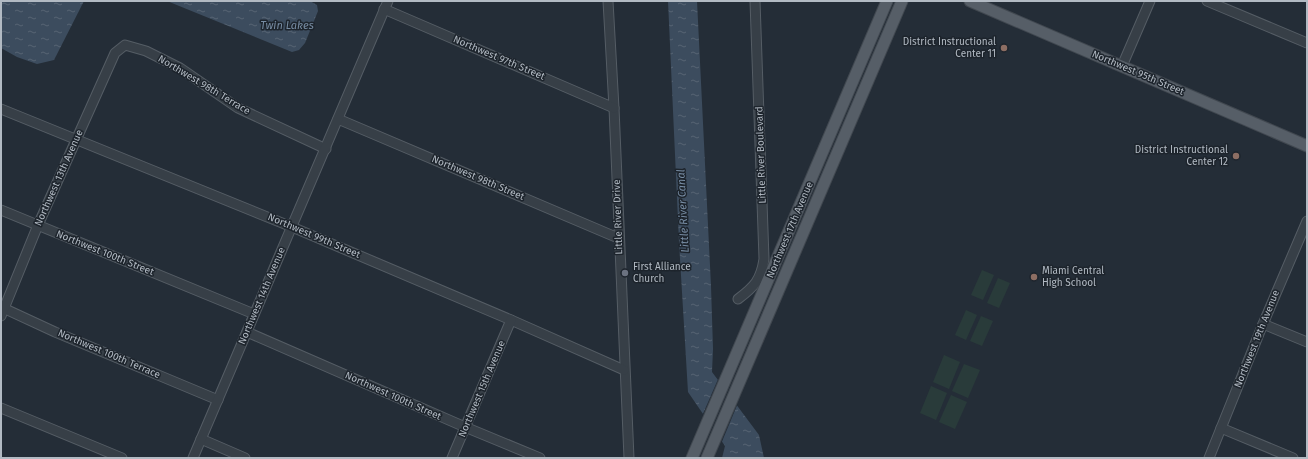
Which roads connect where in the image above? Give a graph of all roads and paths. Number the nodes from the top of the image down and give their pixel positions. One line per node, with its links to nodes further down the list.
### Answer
1 (608, 1): 12 (street, Little River Drive)
2 (755, 1): 29 (street, Little River Boulevard)
3 (887, 1): 16 (main road, Northwest 17th Avenue)
4 (902, 1): 15 (main road, Northwest 17th Avenue)
5 (970, 1): 11 (main road, Northwest 95th Street)
6 (1150, 1): 11 (street)
7 (1207, 1): 9 (street)
8 (386, 5): 12 (street, Northwest 97th Street); 14 (street, Northwest 14th Avenue)
9 (1307, 43)
10 (125, 45): 18 (street, Northwest 13th Avenue); 20 (street, Northwest 98th Terrace)
11 (1122, 66): 19 (main road, Northwest 95th Street)
12 (614, 108): 28 (street, Little River Drive)
13 (1, 109): 18 (street, Northwest 99th Street)
14 (338, 119): 20 (street, Northwest 14th Avenue); 28 (street, Northwest 98th Street)
15 (852, 119): 16 (main road); 21 (main road, Northwest 17th Avenue)
16 (837, 120): 17 (main road, Northwest 17th Avenue)
17 (829, 139): 21 (main road); 24 (main road, Northwest 17th Avenue)
18 (76, 140): 25 (street, Northwest 13th Avenue); 26 (street, Northwest 99th Street)
19 (1307, 146)
20 (326, 149): 26 (street, Northwest 14th Avenue)
21 (828, 174): 27 (main road, Northwest 17th Avenue)
22 (1, 210): 25 (street, Northwest 100th Street)
23 (1307, 221): 33 (street, Northwest 19th Avenue)
24 (793, 222): 27 (main road); 48 (main road, Northwest 17th Avenue)
25 (38, 225): 30 (street, Northwest 13th Avenue); 31 (street, Northwest 100th Street)
26 (292, 227): 31 (street, Northwest 14th Avenue); 32 (street, Northwest 99th Street)
27 (805, 227): 49 (main road, Northwest 17th Avenue)
28 (618, 238): 36 (street, Little River Drive)
29 (738, 299)
30 (2, 310): 37 (street, Northwest 100th Terrace)
31 (254, 314): 34 (street, Northwest 14th Avenue)
32 (511, 320): 36 (street, Northwest 99th Street); 39 (street, Northwest 15th Avenue)
33 (1263, 324): 35 (street); 40 (street, Northwest 19th Avenue)
34 (247, 332): 37 (street, Northwest 14th Avenue); 39 (street, Northwest 100th Street)
35 (1307, 342)
36 (624, 370): 47 (street, Little River Drive)
37 (218, 400): 41 (street, Northwest 14th Avenue)
38 (1, 408): 42 (street)
39 (465, 427): 45 (street, Northwest 15th Avenue); 46 (street, Northwest 100th Street)
40 (1221, 428): 50 (street, Northwest 19th Avenue); 51 (street)
41 (201, 439): 43 (street, Northwest 14th Avenue); 44 (street)
42 (122, 458)
43 (193, 458)
44 (245, 458)
45 (452, 458)
46 (540, 458)
47 (629, 458)
48 (692, 458)
49 (707, 458)
50 (1209, 458)
51 (1293, 458)

